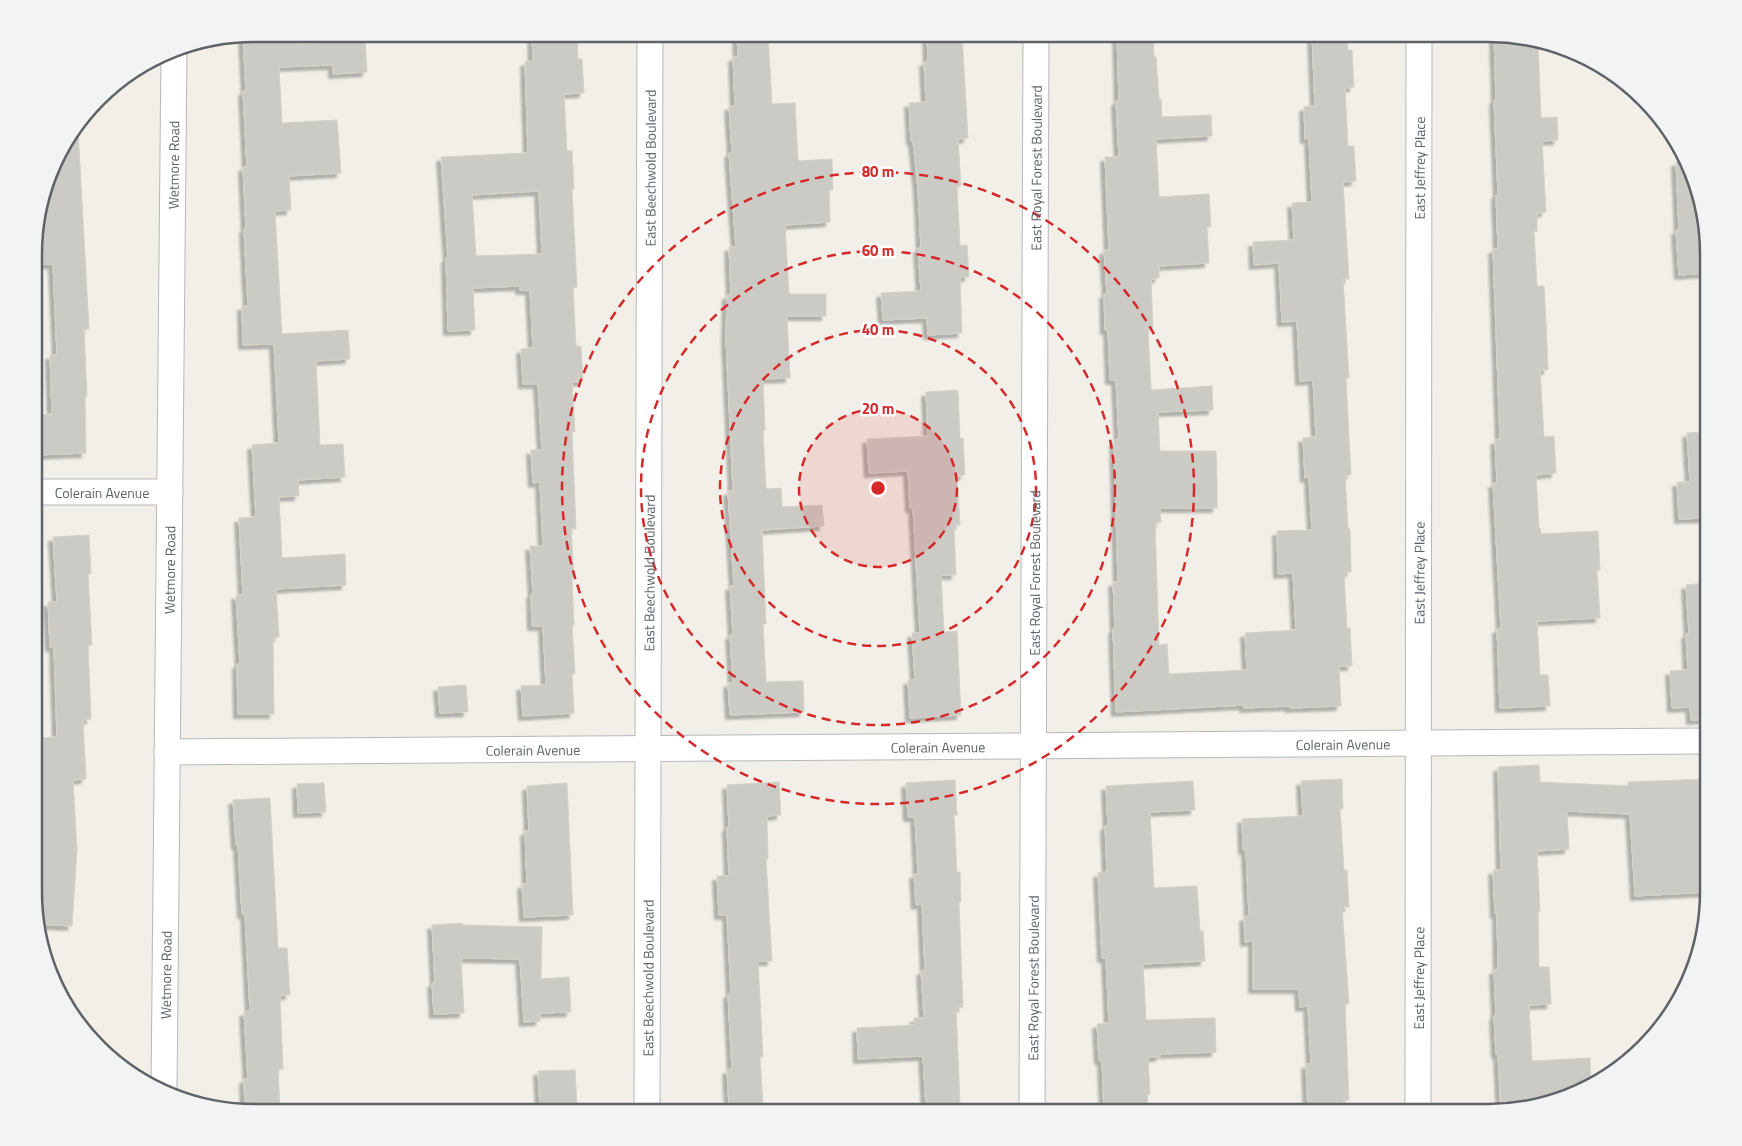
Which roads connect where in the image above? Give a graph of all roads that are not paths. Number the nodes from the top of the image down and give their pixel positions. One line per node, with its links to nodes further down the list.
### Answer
1 (650, 42): 10 (street, East Beechwold Boulevard)
2 (1036, 42): 9 (street, East Royal Forest Boulevard)
3 (1419, 42): 8 (street, East Jeffrey Place)
4 (174, 59): 6 (street, Wetmore Road)
5 (42, 492): 6 (street, Colerain Avenue)
6 (170, 492): 11 (street, Wetmore Road)
7 (1700, 741): 8 (street, Colerain Avenue)
8 (1418, 744): 9 (street, Colerain Avenue); 15 (street, East Jeffrey Place)
9 (1033, 747): 10 (street, Colerain Avenue); 14 (street, East Royal Forest Boulevard)
10 (648, 750): 11 (street, Colerain Avenue); 13 (street, East Beechwold Boulevard)
11 (168, 752): 12 (street, Wetmore Road)
12 (164, 1083)
13 (647, 1104)
14 (1032, 1104)
15 (1418, 1104)

